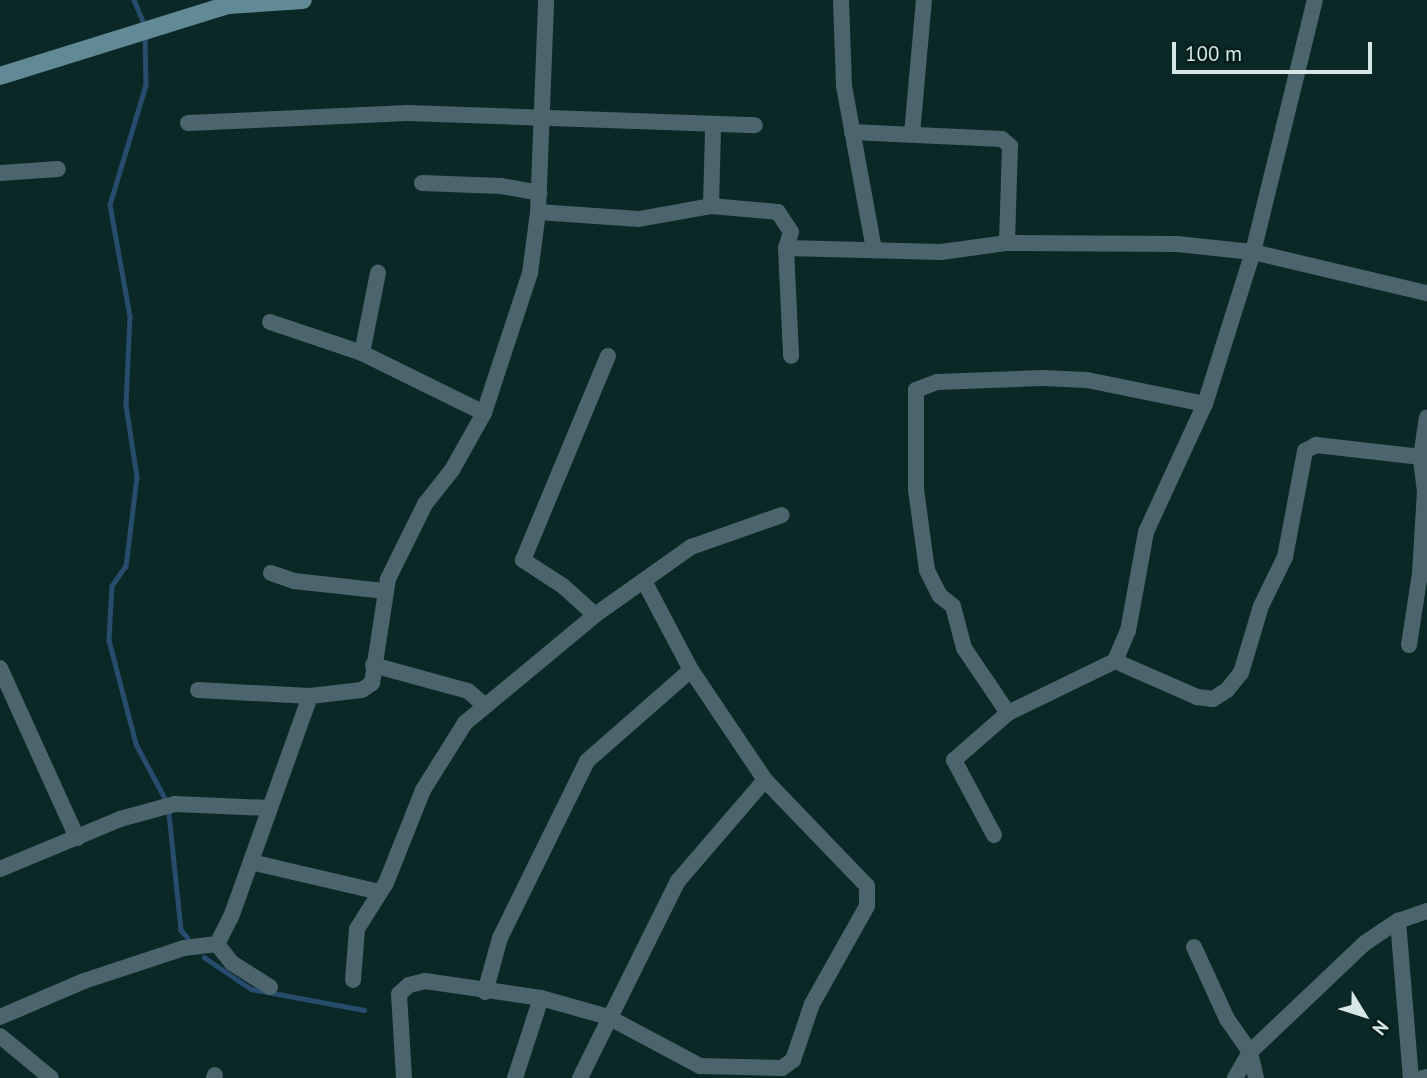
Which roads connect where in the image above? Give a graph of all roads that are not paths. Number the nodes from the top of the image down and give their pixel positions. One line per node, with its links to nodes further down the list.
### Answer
1 (303, 0): 6 (street)
2 (546, 0): 7 (street)
3 (841, 0): 11 (street)
4 (924, 0): 12 (street)
5 (1315, 0): 22 (street)
6 (0, 76)
7 (542, 117): 8 (street); 10 (street); 16 (street)
8 (188, 123)
9 (755, 125): 10 (street)
10 (713, 127): 17 (street)
11 (852, 132): 12 (street); 21 (street)
12 (912, 134): 19 (street)
13 (58, 169): 14 (street)
14 (0, 173)
15 (422, 183): 16 (street)
16 (539, 193): 18 (street)
17 (711, 206): 18 (street); 20 (street)
18 (538, 212): 30 (street)
19 (1007, 243): 21 (street); 22 (street)
20 (786, 248): 21 (street); 28 (street)
21 (874, 250)
22 (1253, 253): 24 (street); 29 (street)
23 (378, 273): 26 (street)
24 (1427, 293)
25 (270, 322): 26 (street)
26 (362, 353): 30 (street)
27 (608, 356): 37 (street)
28 (791, 356)
29 (1205, 404): 39 (street); 46 (street)
30 (485, 413): 36 (street)
31 (1427, 417): 32 (street)
32 (1421, 457): 38 (street); 39 (street)
33 (782, 514): 35 (street)
34 (271, 573): 36 (street)
35 (644, 581): 37 (street); 42 (street)
36 (385, 591): 40 (street)
37 (595, 615): 45 (street)
38 (1409, 645)
39 (1115, 661): 46 (street)
40 (373, 665): 44 (street); 45 (street)
41 (0, 668): 50 (street)
42 (691, 670): 47 (street); 60 (street)
43 (198, 690): 44 (street)
44 (310, 696): 48 (street)
45 (485, 706): 53 (street)
46 (1008, 713): 49 (street)
47 (765, 780): 63 (street); 66 (street)
48 (269, 808): 50 (street); 51 (street)
49 (994, 835)
50 (77, 838): 52 (street)
51 (251, 862): 53 (street); 56 (street)
52 (0, 869)
53 (380, 892): 58 (street)
54 (1427, 911): 55 (street)
55 (1398, 921): 65 (street); 73 (street)
56 (217, 944): 59 (street); 62 (street)
57 (1194, 947): 65 (street)
58 (354, 980)
59 (270, 987)
60 (485, 992): 61 (street); 68 (street)
61 (541, 998): 63 (street); 69 (street)
62 (0, 1017)
63 (608, 1017): 66 (street); 70 (street)
64 (0, 1036): 67 (street)
65 (1250, 1052): 71 (street); 72 (street)
66 (701, 1072)
67 (51, 1078)
68 (404, 1078)
69 (515, 1078)
70 (580, 1078)
71 (1235, 1078)
72 (1256, 1078)
73 (1411, 1078)

